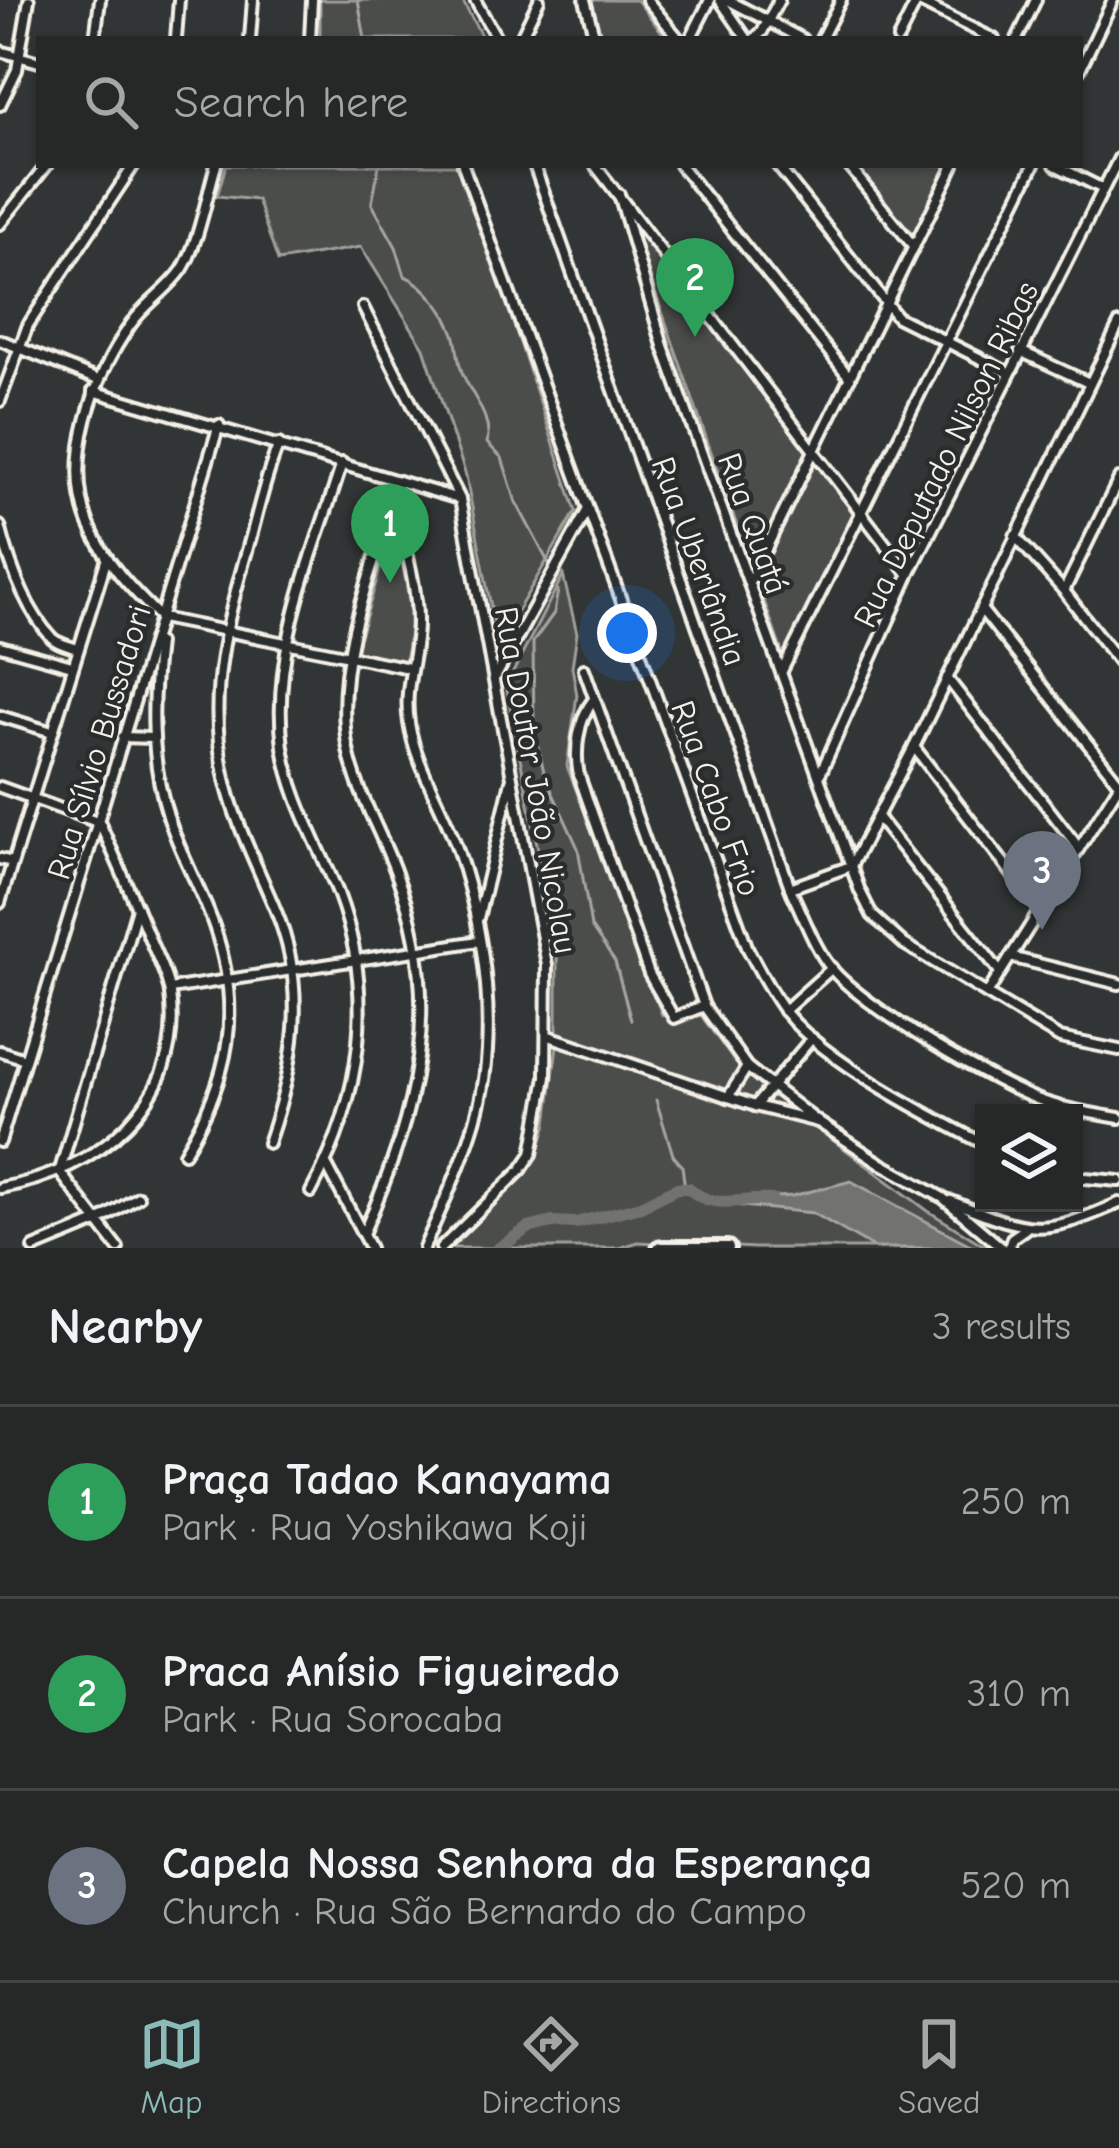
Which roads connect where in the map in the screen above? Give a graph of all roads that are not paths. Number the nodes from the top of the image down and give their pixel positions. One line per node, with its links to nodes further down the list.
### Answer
1 (28, 0): 35 (street)
2 (100, 0): 18 (street)
3 (179, 0): 19 (street)
4 (253, 0): 20 (street)
5 (312, 0): 21 (street)
6 (475, 0): 22 (street)
7 (539, 0): 23 (street)
8 (585, 0): 24 (street)
9 (647, 0): 25 (street)
10 (710, 0): 26 (street)
11 (724, 0): 17 (street); 27 (street)
12 (779, 0): 17 (street)
13 (841, 0): 30 (street)
14 (917, 0): 31 (street); 32 (street)
15 (1036, 0): 33 (street)
16 (1113, 0): 37 (street)
17 (768, 22): 28 (street); 29 (street)
18 (95, 36)
19 (176, 36)
20 (250, 36)
21 (310, 36)
22 (495, 36)
23 (521, 36)
24 (594, 36)
25 (677, 36)
26 (692, 36)
27 (747, 36)
28 (752, 36)
29 (796, 36)
30 (822, 36)
31 (899, 36)
32 (988, 36)
33 (1018, 36)
34 (0, 51): 35 (street)
35 (20, 57): 36 (street); 38 (street)
36 (36, 61)
37 (1083, 63)
38 (0, 105)
39 (1119, 158): 52 (street, Rua Deputado Nilson Ribas)
40 (45, 168): 56 (street)
41 (132, 168): 63 (street)
42 (215, 168): 67 (street)
43 (464, 168): 79 (street, Rua Cabo Frio)
44 (535, 168): 129 (street, Rua Uberlândia)
45 (597, 168): 53 (street)
46 (682, 168): 66 (street)
47 (779, 168): 58 (street)
48 (850, 168): 57 (street)
49 (953, 168): 57 (street)
50 (1033, 168): 62 (street)
51 (1061, 168): 52 (street)
52 (1103, 189): 64 (street, Rua Deputado Nilson Ribas)
53 (619, 194): 54 (street); 55 (street, Rua Quatá)
54 (637, 217): 55 (street); 73 (street)
55 (624, 220): 87 (street, Rua Quatá)
56 (0, 224)
57 (914, 247): 58 (street)
58 (886, 306): 62 (street); 66 (street)
59 (363, 307): 78 (street, Rua Doutor João Nicolau)
60 (1119, 324): 68 (street)
61 (0, 340): 63 (street)
62 (946, 343): 65 (street); 80 (street)
63 (17, 348): 67 (street); 70 (street)
64 (1020, 351): 65 (street, Rua Deputado Nilson Ribas); 68 (street)
65 (1009, 373): 86 (street, Rua Deputado Nilson Ribas)
66 (850, 378): 73 (street)
67 (98, 380): 69 (street)
68 (1089, 383): 83 (street)
69 (93, 391): 71 (street); 85 (street)
70 (0, 400)
71 (219, 425): 72 (street); 90 (street, Rua Sílvio Bussadori)
72 (279, 444): 74 (street); 91 (street)
73 (815, 450): 80 (street); 87 (street)
74 (342, 463): 76 (street); 93 (street)
75 (1119, 479): 88 (street)
76 (398, 481): 77 (street); 78 (street)
77 (394, 496): 82 (street); 84 (street)
78 (460, 500): 99 (street, Rua Doutor João Nicolau)
79 (587, 510): 96 (street); 146 (street, Rua Cabo Frio)
80 (861, 510): 86 (street); 104 (street)
81 (0, 526): 92 (street)
82 (381, 536): 84 (street); 97 (street)
83 (1015, 536): 88 (street); 89 (street)
84 (402, 539): 102 (street)
85 (106, 558): 90 (street); 95 (street)
86 (909, 575): 114 (street, Rua Deputado Nilson Ribas)
87 (750, 581): 104 (street, Rua Quatá)
88 (1064, 591): 100 (street)
89 (981, 609): 107 (street); 116 (street)
90 (161, 618): 91 (street); 105 (street, Rua Sílvio Bussadori)
91 (224, 630): 93 (street); 139 (street)
92 (54, 641): 95 (street); 98 (street)
93 (287, 643): 97 (street); 137 (street)
94 (0, 646): 98 (street)
95 (78, 649): 101 (street)
96 (512, 650): 99 (street); 106 (street)
97 (348, 656): 102 (street); 135 (street)
98 (48, 658): 101 (street)
99 (491, 659): 106 (street, Rua Doutor João Nicolau)
100 (1119, 662)
101 (72, 666): 110 (street)
102 (409, 668): 128 (street)
103 (584, 669): 108 (street)
104 (782, 672): 114 (street, Rua Quatá)
105 (148, 678): 111 (street, Rua Sílvio Bussadori); 112 (street)
106 (495, 678): 115 (street, Rua Doutor João Nicolau)
107 (947, 678): 113 (street); 123 (street)
108 (594, 699): 145 (street); 145 (street)
109 (0, 716): 110 (street)
110 (52, 732): 118 (street)
111 (122, 737): 112 (street); 120 (street, Rua Sílvio Bussadori)
112 (153, 737): 141 (street)
113 (914, 747): 119 (street); 132 (street)
114 (820, 774): 126 (street, Rua Quatá)
115 (512, 777): 121 (street, Rua Doutor João Nicolau); 122 (street)
116 (1119, 784): 123 (street)
117 (0, 787): 118 (street)
118 (33, 797): 120 (street); 125 (street)
119 (878, 818): 126 (street); 140 (street)
120 (100, 823): 131 (street); 151 (street, Rua Sílvio Bussadori)
121 (522, 828): 122 (street); 147 (street, Rua Doutor João Nicolau)
122 (500, 829): 127 (street)
123 (1079, 848): 132 (street)
124 (0, 859): 125 (street)
125 (12, 862): 130 (street)
126 (851, 866): 129 (street); 144 (street, Rua Quatá)
127 (486, 882): 128 (street); 133 (street)
128 (468, 883): 133 (street)
129 (790, 888): 138 (street, Rua Uberlândia)
130 (0, 903)
131 (137, 908): 143 (street); 163 (street)
132 (1040, 910): 136 (street)
133 (476, 925): 134 (street)
134 (479, 941): 135 (street); 177 (street)
135 (418, 951): 137 (street); 173 (street)
136 (1010, 957): 140 (street); 142 (street)
137 (358, 958): 139 (street); 162 (street)
138 (832, 968): 146 (street); 156 (street)
139 (293, 969): 141 (street); 160 (street)
140 (1000, 972): 144 (street)
141 (228, 978): 143 (street); 161 (street)
142 (1119, 984)
143 (170, 989): 163 (street)
144 (987, 994): 149 (street, Rua Quatá)
145 (704, 1006): 152 (street)
146 (784, 1011): 148 (street, Rua Cabo Frio)
147 (549, 1036): 154 (street); 178 (street, Rua Doutor João Nicolau)
148 (812, 1038): 153 (street); 158 (street, Rua Cabo Frio)
149 (1119, 1050)
150 (0, 1051): 151 (street)
151 (25, 1058): 159 (street, Rua Sílvio Bussadori)
152 (747, 1067): 153 (street); 154 (street)
153 (771, 1089): 155 (street); 157 (street)
154 (728, 1097): 155 (street)
155 (755, 1106): 157 (street)
156 (1119, 1118)
157 (818, 1122): 169 (street)
158 (975, 1139)
159 (0, 1142)
160 (268, 1142)
161 (184, 1153)
162 (326, 1164): 167 (street); 173 (street)
163 (59, 1171): 166 (street); 171 (street)
164 (1083, 1178): 165 (street)
165 (1119, 1181)
166 (0, 1188)
167 (311, 1192)
168 (138, 1197): 171 (street)
169 (943, 1198): 172 (street); 181 (street)
170 (1119, 1202): 172 (street)
171 (97, 1222): 174 (street); 175 (street)
172 (1027, 1229): 181 (street)
173 (363, 1234): 176 (street)
174 (34, 1248)
175 (118, 1248)
176 (370, 1248)
177 (424, 1248)
178 (441, 1248)
179 (659, 1248): 180 (main road)
180 (728, 1248)
181 (1005, 1248)

